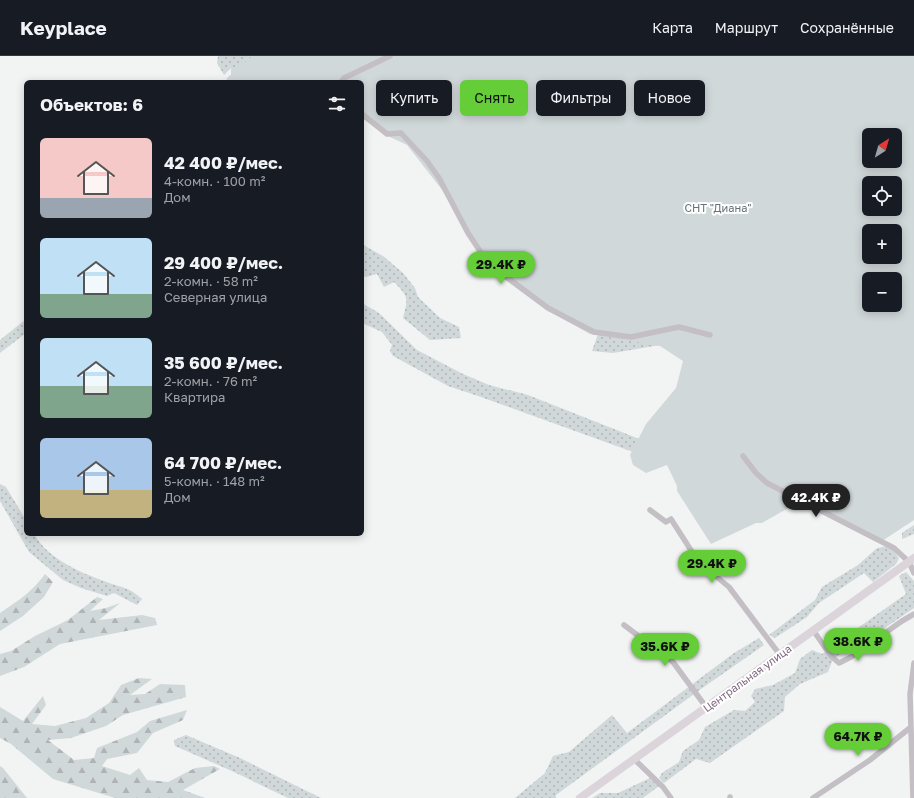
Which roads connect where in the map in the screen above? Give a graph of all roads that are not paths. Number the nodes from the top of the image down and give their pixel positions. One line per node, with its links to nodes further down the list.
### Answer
1 (390, 56): 2 (street)
2 (343, 80)
3 (364, 116): 4 (street)
4 (710, 334)
5 (743, 456): 7 (street)
6 (650, 510): 12 (street)
7 (911, 560): 8 (street); 11 (street, Центральная улица)
8 (914, 573)
9 (914, 614): 11 (street)
10 (624, 625): 16 (street)
11 (813, 630): 12 (street, Центральная улица)
12 (780, 654): 16 (street, Центральная улица)
13 (914, 663): 14 (street)
14 (913, 676): 15 (street)
15 (912, 695): 17 (street)
16 (706, 707): 18 (street, Центральная улица)
17 (911, 727): 19 (street); 22 (street)
18 (634, 759): 20 (street, Центральная улица); 21 (street)
19 (913, 769): 23 (street)
20 (580, 798)
21 (671, 798)
22 (813, 798)
23 (913, 798)

